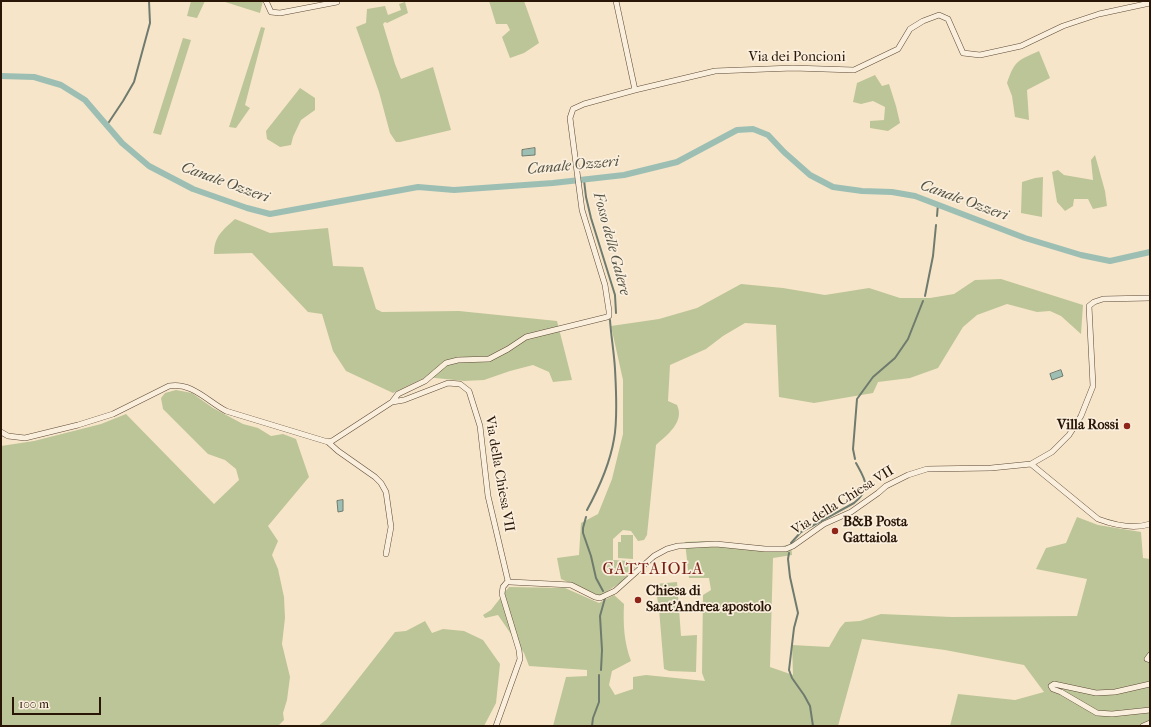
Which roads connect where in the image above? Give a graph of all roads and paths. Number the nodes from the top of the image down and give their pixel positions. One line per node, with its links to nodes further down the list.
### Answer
1 (266, 1): 2 (street)
2 (337, 1)
3 (616, 1): 5 (street)
4 (1150, 3): 5 (street, Via dei Poncioni)
5 (635, 90): 7 (street)
6 (1150, 298): 10 (street, Via della Chiesa VII)
7 (392, 402): 9 (street); 13 (street, Via della Chiesa VII)
8 (1, 432): 9 (street)
9 (328, 442): 12 (street)
10 (1030, 464): 11 (street); 13 (street, Via della Chiesa VII)
11 (1150, 524)
12 (386, 554)
13 (508, 581): 19 (street)
14 (1150, 655): 15 (street)
15 (1150, 660)
16 (1150, 684): 17 (street)
17 (1150, 710)
18 (1150, 724): 20 (street)
19 (496, 726)
20 (1143, 726)

